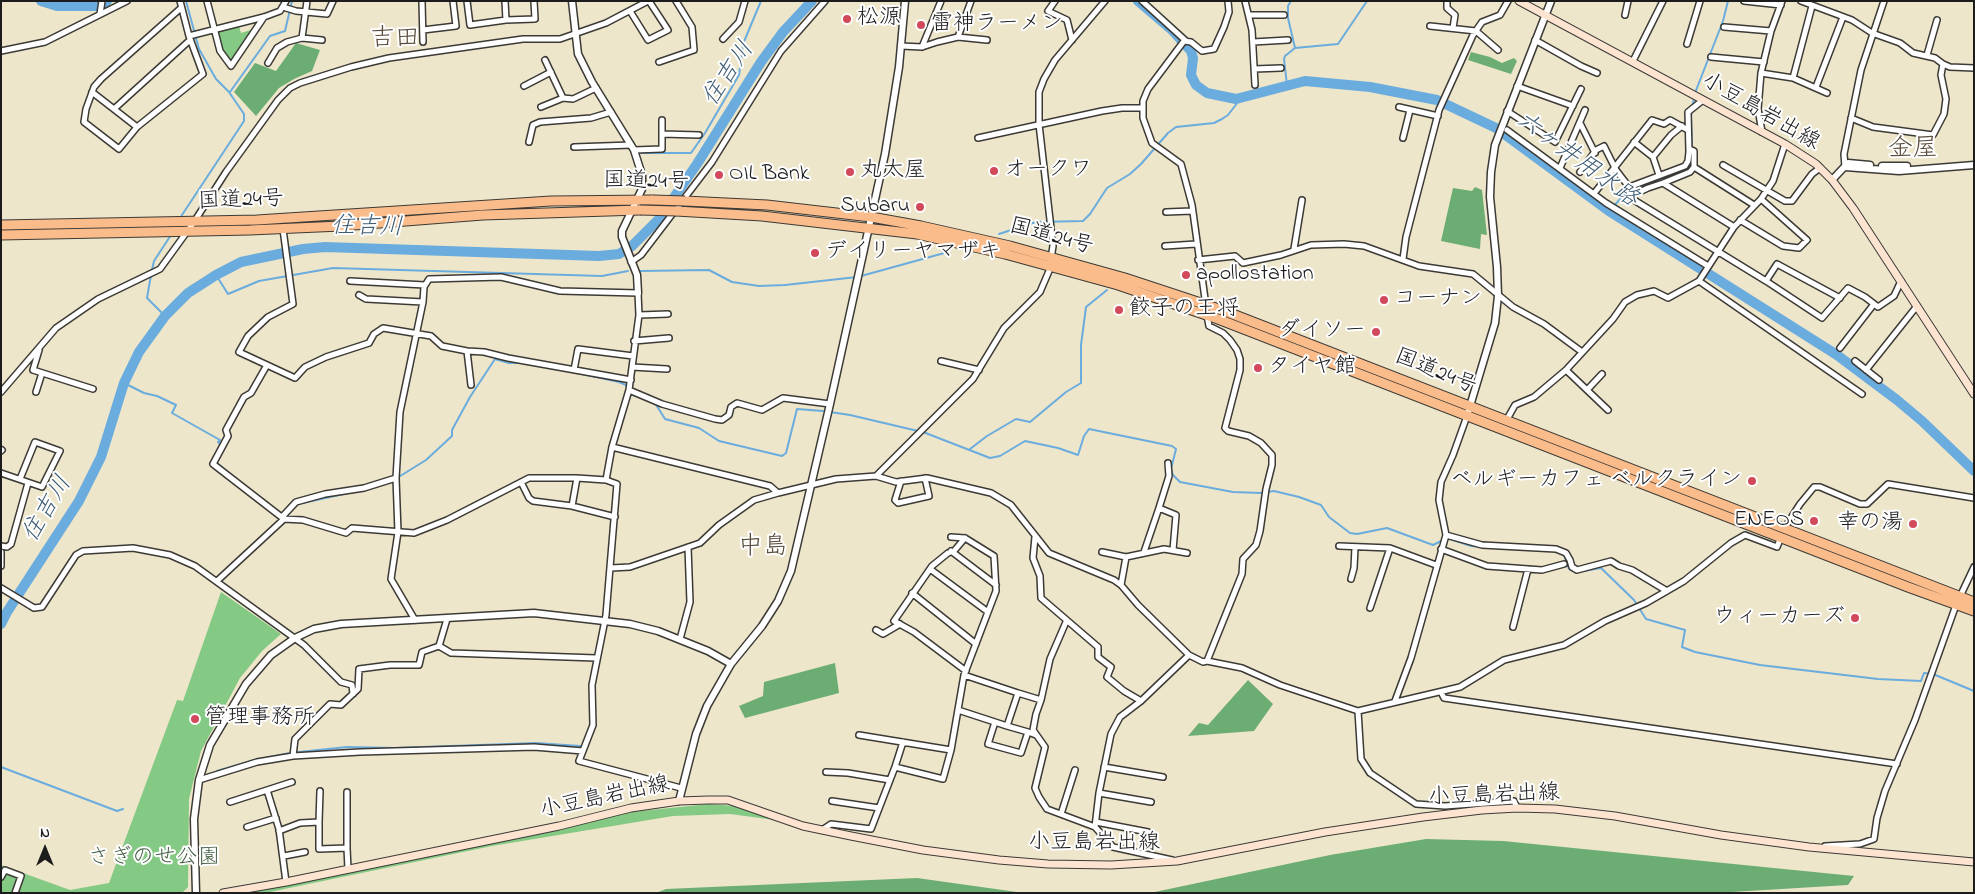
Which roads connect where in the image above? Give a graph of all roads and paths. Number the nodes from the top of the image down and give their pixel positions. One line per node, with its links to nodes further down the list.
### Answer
1 (127, 1): 37 (street)
2 (180, 1): 38 (street)
3 (206, 1): 53 (street)
4 (286, 1): 39 (street)
5 (307, 1): 41 (street)
6 (333, 1): 41 (street)
7 (422, 1): 54 (street)
8 (453, 1): 54 (street)
9 (467, 1): 48 (street)
10 (504, 1): 48 (street)
11 (534, 1): 48 (street)
12 (572, 1): 58 (street)
13 (649, 1): 40 (street); 40 (street)
14 (676, 1): 80 (street)
15 (745, 1): 62 (street)
16 (825, 1): 165 (street)
17 (905, 1): 72 (street)
18 (940, 1): 73 (street)
19 (971, 1): 60 (street)
20 (1055, 1): 65 (street)
21 (1105, 1): 65 (street)
22 (1142, 1): 68 (street)
23 (1228, 1): 68 (street)
24 (1245, 1): 42 (street)
25 (1447, 1): 52 (street)
26 (1508, 1): 55 (street)
27 (1520, 1): 44 (main road, 小豆島岩出線)
28 (1551, 1): 44 (street)
29 (1628, 1): 45 (street)
30 (1663, 1): 79 (street)
31 (1700, 1): 71 (street)
32 (1744, 1): 35 (street)
33 (1800, 1): 36 (street)
34 (1882, 2): 57 (street)
35 (1781, 3): 56 (street)
36 (1812, 6): 47 (street); 90 (street)
37 (101, 7): 75 (street)
38 (181, 8): 59 (street); 97 (street)
39 (287, 8): 41 (street); 46 (street)
40 (630, 11): 58 (street)
41 (305, 12): 61 (street)
42 (1249, 15): 43 (street); 70 (street)
43 (1284, 15)
44 (1545, 15): 67 (street); 79 (main road, 小豆島岩出線)
45 (1625, 15)
46 (264, 17): 53 (street); 53 (street)
47 (1842, 17): 57 (street); 94 (street)
48 (506, 20)
49 (1937, 20): 76 (street)
50 (1430, 26): 52 (street)
51 (1724, 27): 56 (street)
52 (1453, 28): 55 (street)
53 (215, 30): 59 (street)
54 (422, 30): 69 (street)
55 (1476, 30): 74 (street); 110 (street)
56 (1771, 32): 81 (street)
57 (1872, 33): 76 (street); 111 (street)
58 (575, 34): 95 (street); 154 (street)
59 (192, 36): 105 (street); 116 (street)
60 (958, 37): 64 (street); 73 (street)
61 (302, 38): 63 (street); 82 (street)
62 (723, 39)
63 (322, 40)
64 (988, 40)
65 (1072, 40): 114 (street)
66 (1288, 40): 70 (street)
67 (1535, 40): 88 (street); 93 (street)
68 (1187, 41): 104 (street)
69 (423, 42)
70 (1253, 42): 86 (street)
71 (1687, 44)
72 (901, 46): 73 (street); 152 (street)
73 (922, 47)
74 (1498, 50)
75 (1, 51)
76 (1927, 55): 83 (street)
77 (1711, 57): 81 (street)
78 (545, 60): 87 (street)
79 (1633, 61): 100 (main road, 小豆島岩出線)
80 (660, 62)
81 (1764, 62): 89 (street)
82 (268, 63)
83 (1944, 64): 85 (street); 111 (street)
84 (1281, 68): 86 (street)
85 (1974, 68)
86 (1254, 69): 91 (street)
87 (551, 72): 92 (street); 99 (street)
88 (1597, 73)
89 (1762, 73): 90 (street); 119 (street)
90 (1793, 78): 94 (street)
91 (1255, 85)
92 (524, 86)
93 (1517, 86): 101 (street); 108 (street)
94 (1816, 87): 98 (street)
95 (596, 88): 99 (street); 109 (street)
96 (1581, 89): 101 (street)
97 (92, 92): 105 (street); 116 (street)
98 (1827, 93)
99 (563, 98): 102 (street)
100 (1702, 100): 118 (street); 119 (main road, 小豆島岩出線)
101 (1573, 106): 108 (street)
102 (541, 107)
103 (1399, 107): 106 (street)
104 (1143, 108): 114 (street); 150 (street)
105 (114, 109): 116 (street)
106 (1410, 110): 110 (street); 123 (street)
107 (1586, 110): 113 (street)
108 (1507, 111): 177 (street)
109 (611, 112): 124 (street); 128 (street)
110 (1438, 113): 166 (street)
111 (1851, 118): 136 (street)
112 (662, 120): 120 (street)
113 (1580, 123): 130 (street); 137 (street)
114 (1039, 124): 122 (street); 168 (street)
115 (1682, 126): 118 (street); 125 (street); 131 (street)
116 (138, 127)
117 (1507, 130): 137 (street)
118 (1688, 130): 129 (street)
119 (1762, 132): 126 (main road, 小豆島岩出線)
120 (662, 134): 121 (street); 128 (street)
121 (699, 135)
122 (978, 138)
123 (1403, 138)
124 (529, 142)
125 (1634, 142): 131 (street); 133 (street)
126 (1786, 144): 138 (main road, 小豆島岩出線); 143 (street)
127 (574, 147): 128 (street)
128 (633, 148): 146 (street)
129 (1689, 149): 134 (street); 140 (street)
130 (1595, 152): 133 (street); 139 (street)
131 (1653, 157): 140 (street)
132 (1723, 165): 143 (street)
133 (1614, 166): 140 (street); 144 (street)
134 (1694, 166): 142 (street); 148 (street)
135 (1974, 166): 136 (street)
136 (1845, 167): 141 (street)
137 (1560, 168): 169 (street)
138 (1820, 168): 141 (main road, 小豆島岩出線); 143 (street)
139 (1580, 172)
140 (1659, 176)
141 (1832, 180): 173 (main road, 小豆島岩出線)
142 (1663, 183): 157 (street); 164 (street)
143 (1767, 190): 145 (street)
144 (1596, 191)
145 (1761, 199): 148 (street); 153 (street)
146 (636, 200): 149 (street); 152 (highway, 国道24号, bridge); 154 (highway, 国道24号)
147 (1302, 200): 163 (street)
148 (1754, 205): 153 (street)
149 (636, 210): 156 (highway, 国道24号, bridge); 158 (highway, 国道24号); 165 (street)
150 (1192, 211): 151 (street); 161 (street)
151 (1166, 212)
152 (871, 217): 156 (street); 168 (highway, 国道24号)
153 (1740, 220): 157 (street)
154 (194, 222): 155 (highway, 国道24号); 159 (street)
155 (1, 225)
156 (868, 227): 168 (highway, 国道24号); 217 (street)
157 (1734, 228): 164 (street)
158 (283, 229): 159 (highway, 国道24号); 196 (street)
159 (182, 233): 160 (highway, 国道24号); 189 (street)
160 (1, 235)
161 (1196, 244): 162 (street); 167 (street)
162 (1165, 246)
163 (1294, 249): 166 (street); 167 (street)
164 (1718, 253): 169 (street); 172 (street)
165 (630, 259): 175 (street)
166 (1403, 259): 177 (street)
167 (1198, 260): 180 (street)
168 (1050, 261): 180 (highway, 国道24号); 185 (highway, 国道24号); 200 (street)
169 (1708, 267): 170 (street)
170 (1700, 280): 192 (street); 215 (street)
171 (350, 281): 174 (street)
172 (1766, 281): 178 (street); 178 (street)
173 (1901, 281): 181 (street); 182 (main road, 小豆島岩出線)
174 (425, 285): 175 (street); 179 (street)
175 (638, 293): 184 (street)
176 (359, 294): 179 (street)
177 (1498, 296): 192 (street); 219 (street)
178 (1840, 298): 181 (street)
179 (423, 302): 186 (street)
180 (1205, 304): 185 (street); 219 (highway, 国道24号)
181 (1874, 304): 190 (street)
182 (1917, 306): 202 (street); 216 (main road, 小豆島岩出線)
183 (668, 314): 184 (street)
184 (639, 315): 188 (street)
185 (1207, 315): 219 (highway, 国道24号); 291 (street)
186 (416, 333): 191 (street); 196 (street); 225 (street)
187 (669, 338): 188 (street)
188 (634, 341): 193 (street)
189 (40, 347): 203 (street); 204 (street)
190 (1840, 348)
191 (467, 351): 199 (street); 209 (street)
192 (1582, 352): 201 (street)
193 (633, 356): 197 (street); 199 (street)
194 (942, 361): 200 (street)
195 (1855, 361): 202 (street)
196 (267, 365): 239 (street)
197 (632, 367): 198 (street); 206 (street)
198 (667, 369)
199 (574, 370): 206 (street)
200 (979, 370): 224 (street)
201 (1566, 370): 212 (street); 220 (street)
202 (1866, 370): 207 (street)
203 (19, 371): 208 (street); 213 (street)
204 (42, 373): 210 (street); 214 (street)
205 (1602, 374): 212 (street)
206 (631, 380): 211 (street)
207 (1879, 380)
208 (1, 385)
209 (471, 385)
210 (93, 389)
211 (629, 390): 217 (street); 221 (street)
212 (1587, 390): 218 (street)
213 (1, 392)
214 (36, 392)
215 (1862, 394)
216 (1974, 394)
217 (830, 404): 233 (street)
218 (1608, 410)
219 (1468, 411): 220 (highway, 国道24号); 241 (highway, 国道24号); 242 (street)
220 (1506, 421): 241 (highway, 国道24号)
221 (612, 447): 229 (street); 234 (street)
222 (1168, 463): 237 (street)
223 (1, 473): 228 (street)
224 (876, 476): 230 (street); 233 (street)
225 (396, 478): 239 (street); 240 (street)
226 (577, 478): 229 (street); 231 (street); 236 (street)
227 (925, 478): 230 (street); 230 (street); 244 (street)
228 (20, 479): 232 (street); 232 (street)
229 (606, 480): 238 (street)
230 (901, 481)
231 (521, 482): 236 (street); 240 (street)
232 (28, 483): 246 (street)
233 (811, 484): 234 (street); 292 (street)
234 (778, 493): 248 (street)
235 (1974, 498): 241 (street)
236 (572, 506): 238 (street)
237 (1159, 508): 252 (street); 256 (street)
238 (615, 517): 263 (street)
239 (283, 518): 240 (street); 267 (street)
240 (398, 532): 279 (street)
241 (1783, 533): 271 (street); 273 (highway, 国道24号)
242 (1446, 536): 251 (street); 271 (street)
243 (951, 537): 245 (street)
244 (1034, 537): 269 (street); 281 (street)
245 (965, 538): 254 (street); 268 (street)
246 (1, 546)
247 (1339, 546): 249 (street)
248 (688, 547): 263 (street); 286 (street)
249 (1355, 547): 250 (street); 266 (street)
250 (1390, 548): 260 (street); 275 (street)
251 (1442, 549): 260 (street); 265 (street)
252 (1173, 550): 256 (street); 257 (street)
253 (1, 552): 261 (street)
254 (951, 552): 264 (street); 268 (street)
255 (1102, 552): 258 (street)
256 (1144, 552): 258 (street)
257 (1187, 553)
258 (1126, 557): 269 (street)
259 (1564, 564): 265 (street)
260 (1436, 565): 298 (street)
261 (1, 566)
262 (1974, 567): 273 (street)
263 (611, 568): 280 (street)
264 (930, 569): 272 (street); 277 (street)
265 (1528, 569): 283 (street)
266 (1351, 579)
267 (218, 581): 270 (street); 285 (street)
268 (996, 585): 277 (street)
269 (1121, 585): 289 (street)
270 (1, 588)
271 (1667, 591): 294 (street)
272 (912, 593): 282 (street); 287 (street)
273 (1958, 601): 274 (highway, 国道24号); 276 (highway, 国道24号); 311 (street)
274 (1974, 602)
275 (1370, 608)
276 (1974, 611)
277 (988, 612): 287 (street)
278 (447, 619): 279 (street); 280 (street); 288 (street)
279 (415, 620): 285 (street)
280 (605, 621): 286 (street); 290 (street)
281 (1066, 622): 297 (street); 299 (street)
282 (900, 624): 284 (street); 293 (street)
283 (1513, 627)
284 (876, 630)
285 (295, 638): 296 (street); 317 (street)
286 (680, 638): 292 (street)
287 (976, 644): 293 (street)
288 (439, 646): 290 (street); 296 (street)
289 (1188, 654): 291 (street); 299 (street)
290 (596, 658): 309 (street)
291 (1207, 661): 301 (street)
292 (732, 664): 320 (street)
293 (965, 673): 295 (street); 300 (street)
294 (1441, 692): 298 (street); 311 (street)
295 (1018, 693): 297 (street); 303 (street)
296 (353, 694): 310 (street)
297 (1041, 700): 306 (street)
298 (1395, 701): 301 (street)
299 (1141, 702): 313 (street)
300 (958, 710): 302 (street); 308 (street)
301 (1358, 711): 330 (street)
302 (995, 722): 303 (street); 304 (street)
303 (1008, 726): 304 (street)
304 (1028, 732): 306 (street)
305 (859, 735): 307 (street)
306 (1036, 735): 331 (street)
307 (903, 742): 308 (street); 312 (street)
308 (951, 750): 312 (street)
309 (584, 751): 310 (street); 320 (street)
310 (293, 756): 317 (street)
311 (1897, 764): 339 (street)
312 (895, 767): 318 (street)
313 (1104, 767): 316 (street); 324 (street)
314 (1075, 770): 331 (street)
315 (826, 772): 318 (street)
316 (1163, 777)
317 (199, 780): 349 (street)
318 (890, 780): 329 (street)
319 (292, 782): 321 (street)
320 (681, 788): 325 (street)
321 (267, 790): 327 (street); 332 (street)
322 (320, 791): 333 (street)
323 (347, 792): 340 (street)
324 (1099, 793): 328 (street); 334 (street)
325 (679, 801): 336 (main road, 小豆島岩出線); 345 (main road, 小豆島岩出線)
326 (832, 801): 329 (street)
327 (230, 802)
328 (1151, 802)
329 (879, 808): 336 (street)
330 (1516, 808): 339 (main road, 小豆島岩出線); 343 (main road, 小豆島岩出線)
331 (1061, 814): 334 (street)
332 (276, 818): 335 (street); 337 (street)
333 (319, 822): 337 (street); 340 (street)
334 (1096, 825): 338 (street); 343 (street)
335 (247, 827)
336 (822, 830): 343 (main road, 小豆島岩出線)
337 (280, 831): 342 (street)
338 (1148, 832)
339 (1809, 847): 344 (main road, 小豆島岩出線)
340 (347, 848): 345 (street)
341 (306, 852): 342 (street)
342 (284, 856): 347 (street)
343 (1177, 861)
344 (1974, 862)
345 (348, 869): 347 (main road, 小豆島岩出線)
346 (1, 877): 348 (street)
347 (286, 882): 350 (main road, 小豆島岩出線)
348 (15, 893)
349 (196, 893)
350 (223, 893)

